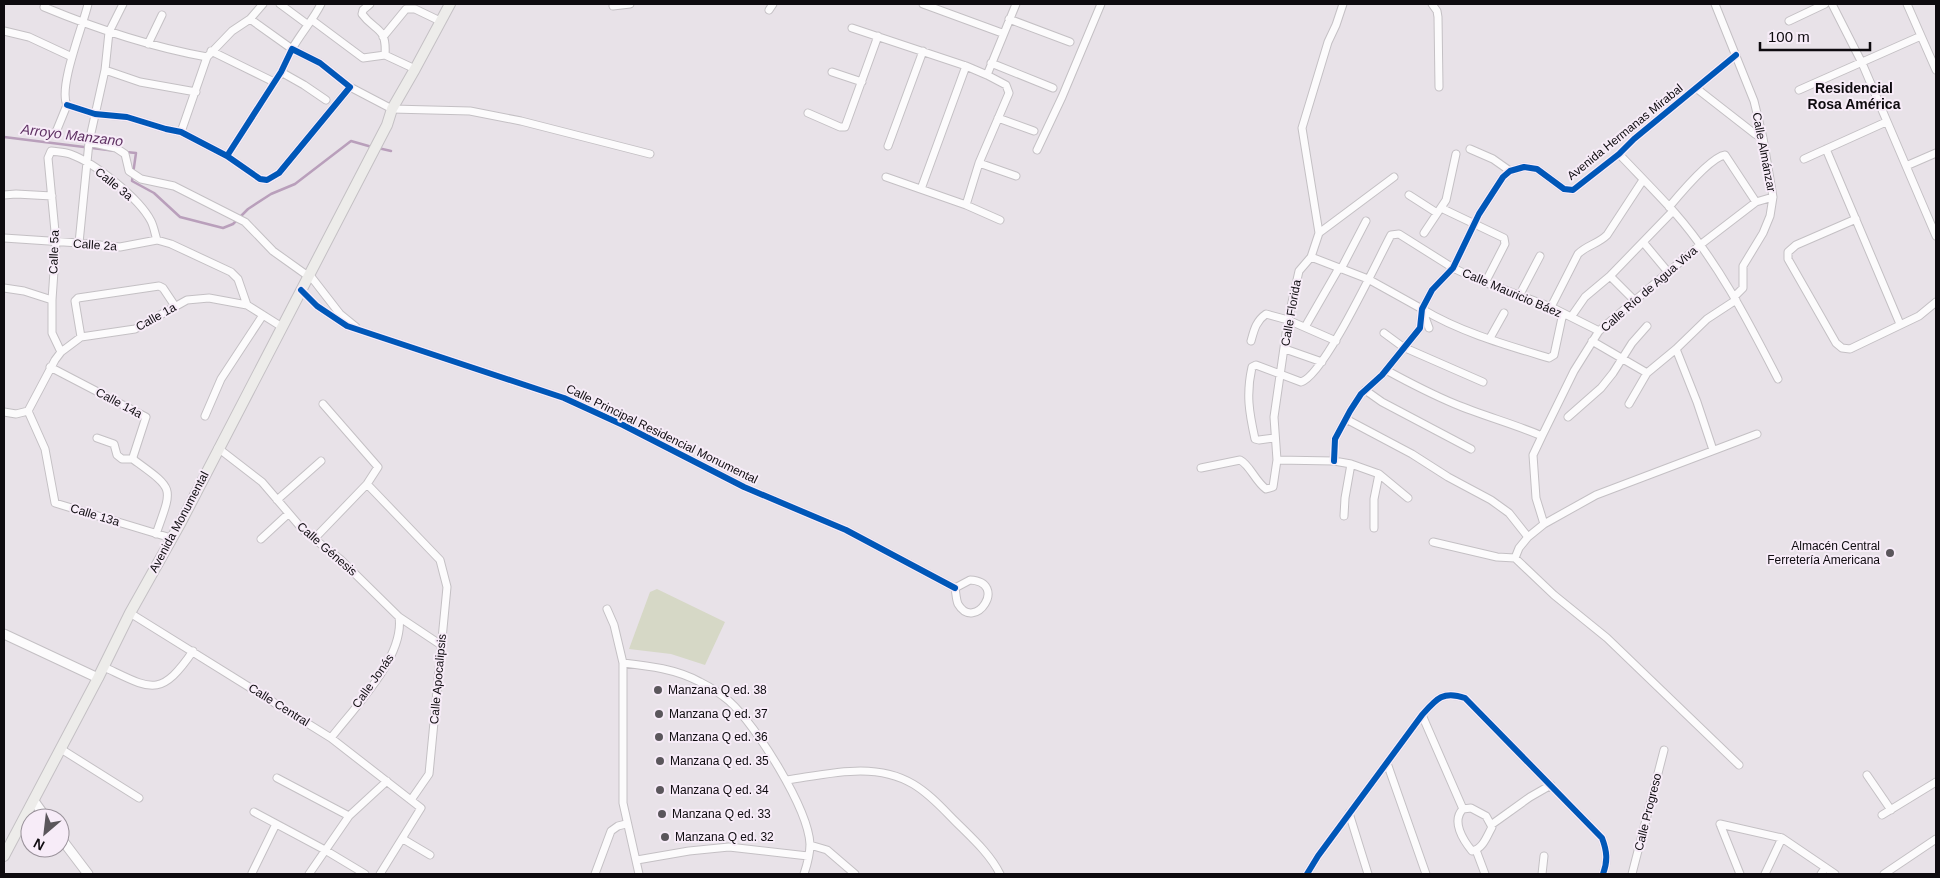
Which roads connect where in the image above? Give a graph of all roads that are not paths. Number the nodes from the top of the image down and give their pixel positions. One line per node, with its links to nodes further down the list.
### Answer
1 (88, 4): 27 (street)
2 (123, 4): 30 (street)
3 (263, 4): 22 (street)
4 (280, 4): 26 (street)
5 (321, 4): 26 (street)
6 (370, 4): 34 (street)
7 (450, 4): 24 (main road)
8 (630, 4): 18 (street)
9 (923, 4): 19 (street)
10 (1016, 4): 23 (street)
11 (1101, 4): 75 (street)
12 (1343, 4): 104 (street, Calle Florida)
13 (1432, 4): 56 (street)
14 (1716, 4): 41 (street, Calle Almánzar)
15 (1825, 4): 25 (street)
16 (1832, 4): 43 (street)
17 (1908, 4): 33 (street)
18 (613, 6)
19 (934, 6): 31 (street)
20 (44, 7): 27 (street)
21 (162, 15): 36 (street)
22 (250, 19): 37 (street); 39 (street)
23 (1009, 19): 31 (street); 35 (street)
24 (440, 21): 34 (street); 46 (main road)
25 (1789, 21)
26 (310, 22): 37 (street); 40 (street)
27 (84, 23): 30 (street); 42 (street)
28 (852, 28): 32 (street)
29 (4, 31): 42 (street)
30 (109, 32): 36 (street); 47 (street)
31 (1002, 33): 44 (street)
32 (878, 36): 38 (street); 53 (street)
33 (1921, 36): 43 (street); 48 (street)
34 (383, 37): 40 (street)
35 (1070, 42)
36 (148, 44): 39 (street)
37 (292, 49): 49 (street); 54 (street)
38 (923, 51): 45 (street); 72 (street)
39 (209, 54): 52 (street); 59 (street)
40 (384, 55): 46 (street)
41 (1736, 55): 57 (street, Avenida Hermanas Mirabal); 70 (street, Calle Almánzar)
42 (72, 57): 61 (street)
43 (1862, 62): 58 (street); 66 (street)
44 (991, 63): 51 (street); 55 (street)
45 (966, 66): 51 (street); 91 (street)
46 (415, 69): 62 (main road)
47 (104, 70): 59 (street); 64 (street)
48 (1936, 70)
49 (280, 72): 52 (street); 60 (street)
50 (832, 72): 53 (street)
51 (987, 74): 65 (street)
52 (274, 82): 81 (street)
53 (862, 82): 63 (street)
54 (350, 87): 62 (street); 81 (street)
55 (1052, 88)
56 (1439, 88)
57 (1696, 88): 70 (street); 80 (street, Avenida Hermanas Mirabal)
58 (1799, 90)
59 (196, 92): 69 (street)
60 (326, 100)
61 (67, 105): 64 (street); 68 (street)
62 (392, 109): 78 (street); 118 (main road, Avenida Monumental)
63 (808, 113)
64 (95, 114): 69 (street); 71 (street)
65 (998, 118): 67 (street); 84 (street)
66 (1886, 122): 74 (street); 85 (street)
67 (1034, 131)
68 (56, 132)
69 (181, 132): 81 (street)
70 (1763, 138): 95 (street, Calle Almánzar)
71 (89, 143): 83 (street); 118 (street, Calle Principal Residencial Monumental)
72 (888, 146)
73 (1470, 149): 86 (street)
74 (1826, 149): 82 (street); 100 (street)
75 (1037, 150)
76 (51, 151): 83 (street, Calle 3a); 94 (street, Calle 5a)
77 (1936, 153): 85 (street)
78 (650, 154)
79 (1456, 154): 99 (street)
80 (1619, 154): 86 (street, Avenida Hermanas Mirabal); 90 (street)
81 (227, 156)
82 (1804, 159)
83 (88, 161): 108 (street, Calle 3a); 111 (street)
84 (980, 163): 88 (street); 97 (street)
85 (1906, 166): 106 (street)
86 (1510, 171): 103 (street)
87 (886, 176): 91 (street)
88 (1016, 176)
89 (1394, 177): 104 (street)
90 (1643, 180): 98 (street); 133 (street)
91 (921, 189): 97 (street)
92 (4, 195): 94 (street)
93 (1409, 195): 99 (street)
94 (52, 196): 109 (street, Calle 5a)
95 (1773, 198): 96 (street, Calle Río de Agua Viva); 125 (street, Calle Almánzar)
96 (1756, 202): 98 (street); 112 (street, Calle Río de Agua Viva)
97 (966, 205): 101 (street)
98 (1671, 209): 110 (street); 112 (street)
99 (1439, 210): 103 (street); 105 (street)
100 (1856, 219): 140 (street); 140 (street)
101 (1000, 220)
102 (1366, 221): 115 (street)
103 (1475, 224): 116 (street); 121 (street)
104 (1319, 233): 114 (street, Calle Florida)
105 (1424, 233)
106 (1936, 236)
107 (4, 238): 109 (street, Calle 2a)
108 (157, 240): 111 (street, Calle 2a); 130 (street)
109 (56, 242): 111 (street, Calle 2a); 126 (street, Calle 5a)
110 (1643, 242): 117 (street); 119 (street)
111 (79, 243)
112 (1700, 246): 117 (street, Calle Río de Agua Viva); 125 (street)
113 (1540, 256): 124 (street)
114 (1310, 257): 115 (street); 139 (street, Calle Florida)
115 (1340, 268): 120 (street); 143 (street)
116 (1453, 268): 120 (street, Calle Mauricio Báez); 121 (street, Calle Mauricio Báez); 132 (street)
117 (1668, 272): 127 (street, Calle Río de Agua Viva)
118 (308, 275): 123 (main road, Avenida Monumental); 128 (street, Calle Principal Residencial Monumental)
119 (1610, 276): 127 (street); 138 (street)
120 (1368, 279): 132 (street); 151 (street)
121 (1485, 283): 124 (street, Calle Mauricio Báez)
122 (4, 288): 126 (street)
123 (301, 290): 134 (street, Calle Principal Residencial Monumental); 142 (main road, Avenida Monumental)
124 (1519, 296): 133 (street, Calle Mauricio Báez)
125 (1735, 299): 155 (street); 163 (street)
126 (52, 300): 156 (street, Calle 5a)
127 (1634, 300): 145 (street, Calle Río de Agua Viva)
128 (329, 301): 134 (street); 146 (street, Calle Principal Residencial Monumental)
129 (1936, 302): 140 (street)
130 (247, 305): 131 (street, Calle 1a); 137 (street, Calle 1a)
131 (175, 306): 148 (street, Calle 1a); 148 (street)
132 (1422, 308): 144 (street); 149 (street); 153 (street)
133 (1551, 308): 136 (street, Calle Mauricio Báez)
134 (320, 309): 146 (street, Calle Principal Residencial Monumental)
135 (1504, 313): 149 (street)
136 (1563, 313): 138 (street, Calle Mauricio Báez); 149 (street)
137 (263, 315): 142 (street, Calle 1a); 170 (street)
138 (1571, 317): 145 (street, Calle Mauricio Báez)
139 (1288, 320): 143 (street); 150 (street); 154 (street, Calle Florida)
140 (1900, 324)
141 (1647, 326): 157 (street)
142 (282, 327): 177 (main road, Avenida Monumental)
143 (1305, 328): 151 (street)
144 (1429, 328)
145 (1599, 331): 152 (street, Calle Río de Agua Viva)
146 (365, 333): 201 (street, Calle Principal Residencial Monumental)
147 (1384, 333): 153 (street)
148 (81, 337): 156 (street, Calle 1a)
149 (1490, 338)
150 (1251, 341)
151 (1336, 341): 158 (street)
152 (1592, 341): 157 (street); 174 (street, Calle Río de Agua Viva)
153 (1403, 347): 160 (street); 164 (street)
154 (1285, 349): 158 (street); 162 (street, Calle Florida)
155 (1676, 349): 161 (street); 179 (street)
156 (61, 352): 159 (street, Calle 1a)
157 (1621, 358): 161 (street); 171 (street)
158 (1322, 362): 162 (street)
159 (50, 367): 168 (street, Calle 1a); 180 (street, Calle 14a)
160 (1386, 370): 165 (street); 174 (street)
161 (1647, 373): 167 (street)
162 (1280, 374): 176 (street, Calle Florida); 176 (street)
163 (1778, 378)
164 (1484, 382)
165 (1365, 390): 172 (street); 178 (street)
166 (323, 404): 187 (street)
167 (1629, 404)
168 (28, 411): 169 (street); 194 (street, Calle 13a)
169 (4, 412)
170 (204, 416)
171 (1568, 417)
172 (1346, 419): 183 (street); 195 (street)
173 (1757, 434): 179 (street)
174 (1542, 436): 192 (street, Calle Río de Agua Viva)
175 (97, 438): 180 (street)
176 (1274, 438): 181 (street, Calle Florida)
177 (218, 448): 189 (street, Calle Génesis); 196 (main road, Avenida Monumental)
178 (1472, 448)
179 (1713, 450): 192 (street)
180 (133, 459): 194 (street)
181 (1277, 460): 183 (street); 185 (street, Calle Florida)
182 (321, 461): 189 (street)
183 (1334, 461): 184 (street)
184 (1351, 464): 186 (street); 191 (street)
185 (1201, 468)
186 (1379, 474): 188 (street); 193 (street)
187 (367, 484): 198 (street); 206 (street, Calle Apocalipsis)
188 (1408, 498)
189 (277, 500): 190 (street, Calle Génesis)
190 (288, 514): 197 (street); 198 (street, Calle Génesis)
191 (1344, 516)
192 (1544, 524): 195 (street)
193 (1374, 528)
194 (156, 534): 196 (street, Calle 13a)
195 (1528, 537): 200 (street)
196 (171, 538): 203 (main road, Avenida Monumental)
197 (261, 539)
198 (314, 539): 204 (street, Calle Génesis)
199 (1433, 542): 200 (street)
200 (1515, 558): 216 (street)
201 (955, 588): 201 (street)
202 (607, 609): 208 (street)
203 (130, 613): 207 (street, Calle Central); 209 (main road, Avenida Monumental)
204 (399, 617): 206 (street, Calle Génesis); 212 (street, Calle Jonás)
205 (4, 634): 210 (street)
206 (441, 645): 224 (street, Calle Apocalipsis)
207 (193, 651): 209 (street); 212 (street, Calle Central)
208 (623, 663): 219 (street); 234 (street)
209 (104, 666): 210 (main road, Avenida Monumental)
210 (98, 678): 213 (main road, Avenida Monumental)
211 (1422, 715): 215 (street); 222 (street); 227 (street)
212 (331, 738): 220 (street, Calle Central)
213 (61, 749): 223 (street); 225 (main road, Avenida Monumental)
214 (1664, 750): 265 (street, Calle Progreso)
215 (1386, 763): 230 (street); 261 (street)
216 (1739, 765)
217 (1867, 775): 228 (street)
218 (277, 778): 232 (street)
219 (787, 780): 239 (street); 258 (street)
220 (387, 781): 224 (street, Calle Central); 232 (street)
221 (1936, 782): 228 (street)
222 (1552, 785): 235 (street); 264 (street)
223 (139, 798)
224 (411, 800): 236 (street, Calle Central)
225 (34, 801): 226 (street); 244 (main road, Avenida Monumental)
226 (39, 808)
227 (1463, 809): 235 (street); 242 (street)
228 (1891, 810): 231 (street)
229 (254, 812): 233 (street)
230 (1349, 813): 259 (street); 260 (street)
231 (1882, 815)
232 (349, 816): 241 (street)
233 (276, 824): 241 (street); 249 (street)
234 (626, 824): 247 (street); 254 (street)
235 (1491, 825): 242 (street)
236 (402, 838): 243 (street); 253 (street)
237 (1782, 838): 248 (street); 266 (street); 267 (street)
238 (1936, 839): 269 (street)
239 (810, 845): 245 (street); 257 (street)
240 (70, 850): 250 (street)
241 (325, 850): 251 (street); 252 (street)
242 (1476, 850): 262 (street)
243 (430, 855)
244 (4, 856)
245 (808, 856): 247 (street); 256 (street)
246 (1544, 856): 263 (street)
247 (636, 860): 255 (street)
248 (1823, 871): 268 (street)
249 (252, 873)
250 (88, 874)
251 (309, 874)
252 (365, 874)
253 (380, 874)
254 (595, 874)
255 (639, 874)
256 (804, 874)
257 (855, 874)
258 (1000, 874)
259 (1307, 874)
260 (1368, 874)
261 (1426, 874)
262 (1486, 874)
263 (1542, 874)
264 (1602, 874)
265 (1632, 874)
266 (1740, 874)
267 (1765, 874)
268 (1835, 874)
269 (1884, 874)

